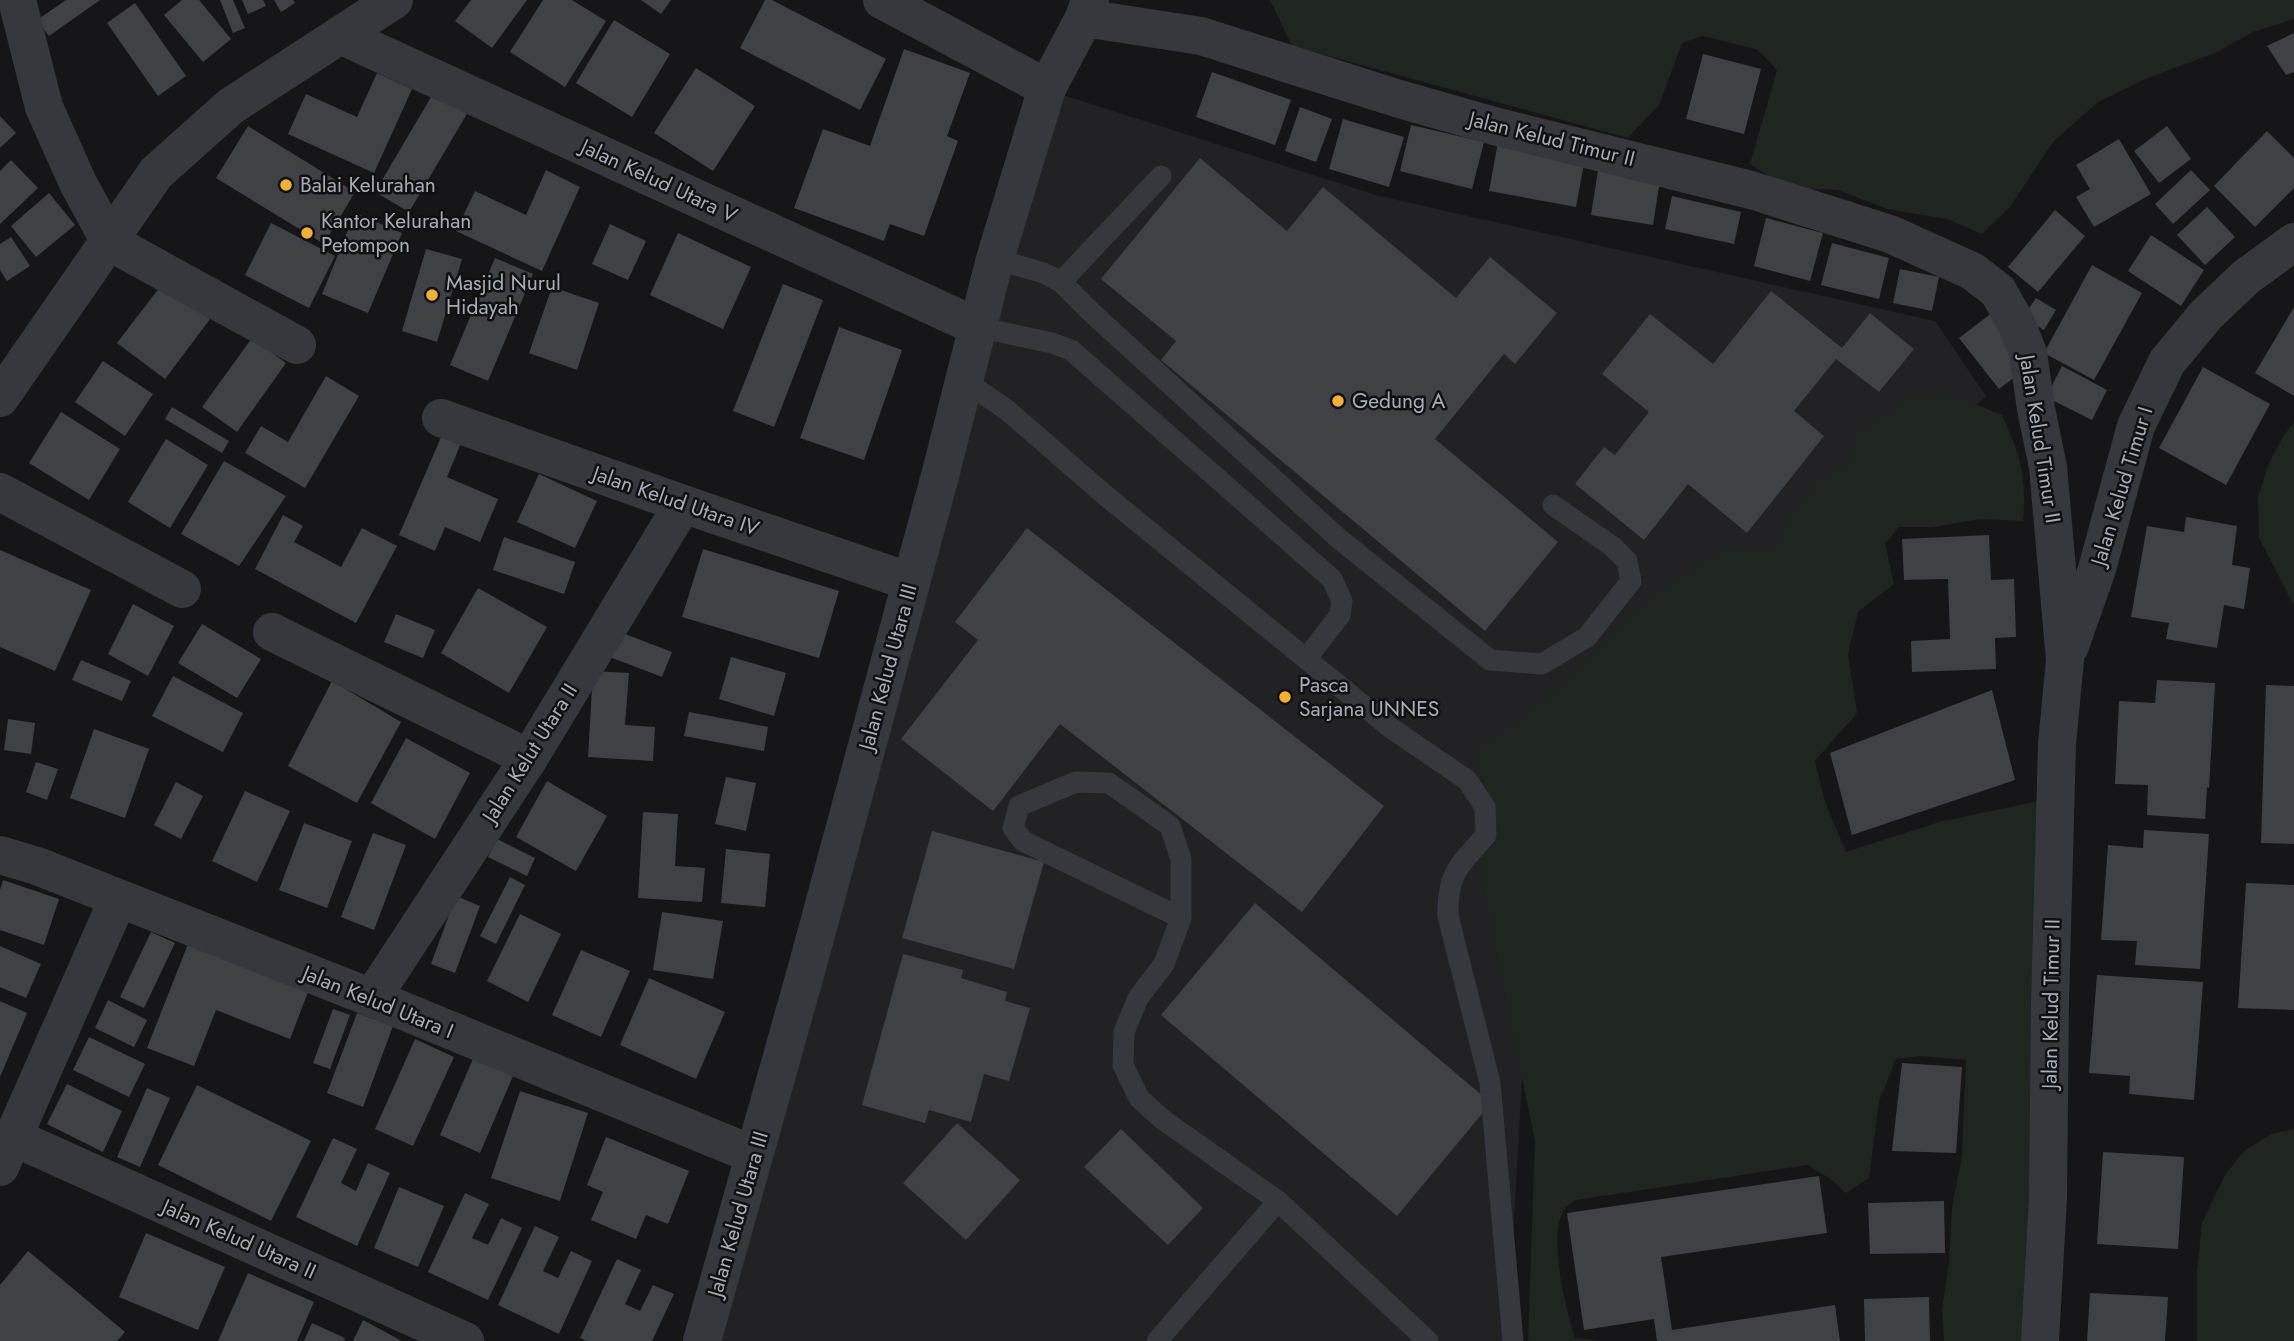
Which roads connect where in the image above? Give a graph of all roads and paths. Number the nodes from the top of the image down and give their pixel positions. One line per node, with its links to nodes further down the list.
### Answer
1 (18, 0): 8 (street)
2 (394, 0): 5 (street)
3 (882, 0): 6 (street)
4 (1087, 9): 6 (street, Jalan Kelud Utara III); 24 (street, Jalan Kelud Timur II)
5 (340, 35): 8 (street); 12 (street, Jalan Kelud Utara V)
6 (1047, 88): 10 (street, Jalan Kelud Utara III)
7 (1161, 176): 11 (lane)
8 (110, 242): 13 (street); 15 (street)
9 (2294, 242): 24 (street, Jalan Kelud Timur I)
10 (995, 259): 11 (lane); 12 (street, Jalan Kelud Utara III)
11 (1060, 282): 19 (lane)
12 (978, 327): 14 (street, Jalan Kelud Utara III); 23 (lane)
13 (296, 345)
14 (963, 380): 20 (street, Jalan Kelud Utara III); 23 (lane)
15 (0, 398)
16 (441, 418): 18 (street, Jalan Kelud Utara IV)
17 (0, 492): 21 (street)
18 (683, 504): 20 (street, Jalan Kelud Utara IV); 25 (street, Jalan Kelut Utara II)
19 (1553, 505)
20 (911, 582): 31 (street, Jalan Kelud Utara III)
21 (182, 589)
22 (272, 632): 25 (street)
23 (1306, 659): 37 (lane)
24 (2065, 660): 38 (street, Jalan Kelud Timur II)
25 (529, 758): 29 (street, Jalan Kelut Utara II)
26 (0, 855): 27 (street, Jalan Kelud Utara I)
27 (118, 898): 29 (street, Jalan Kelud Utara I); 30 (street, Jalan Kelud Utara II)
28 (1181, 918): 28 (lane); 32 (lane)
29 (372, 998): 31 (street, Jalan Kelud Utara I)
30 (7, 1152): 33 (street, Jalan Kelud Utara II)
31 (754, 1155): 34 (street, Jalan Kelud Utara III)
32 (1278, 1200): 35 (lane); 36 (lane)
33 (465, 1341)
34 (702, 1341)
35 (1157, 1341)
36 (1429, 1341)
37 (1513, 1341)
38 (2040, 1341)

